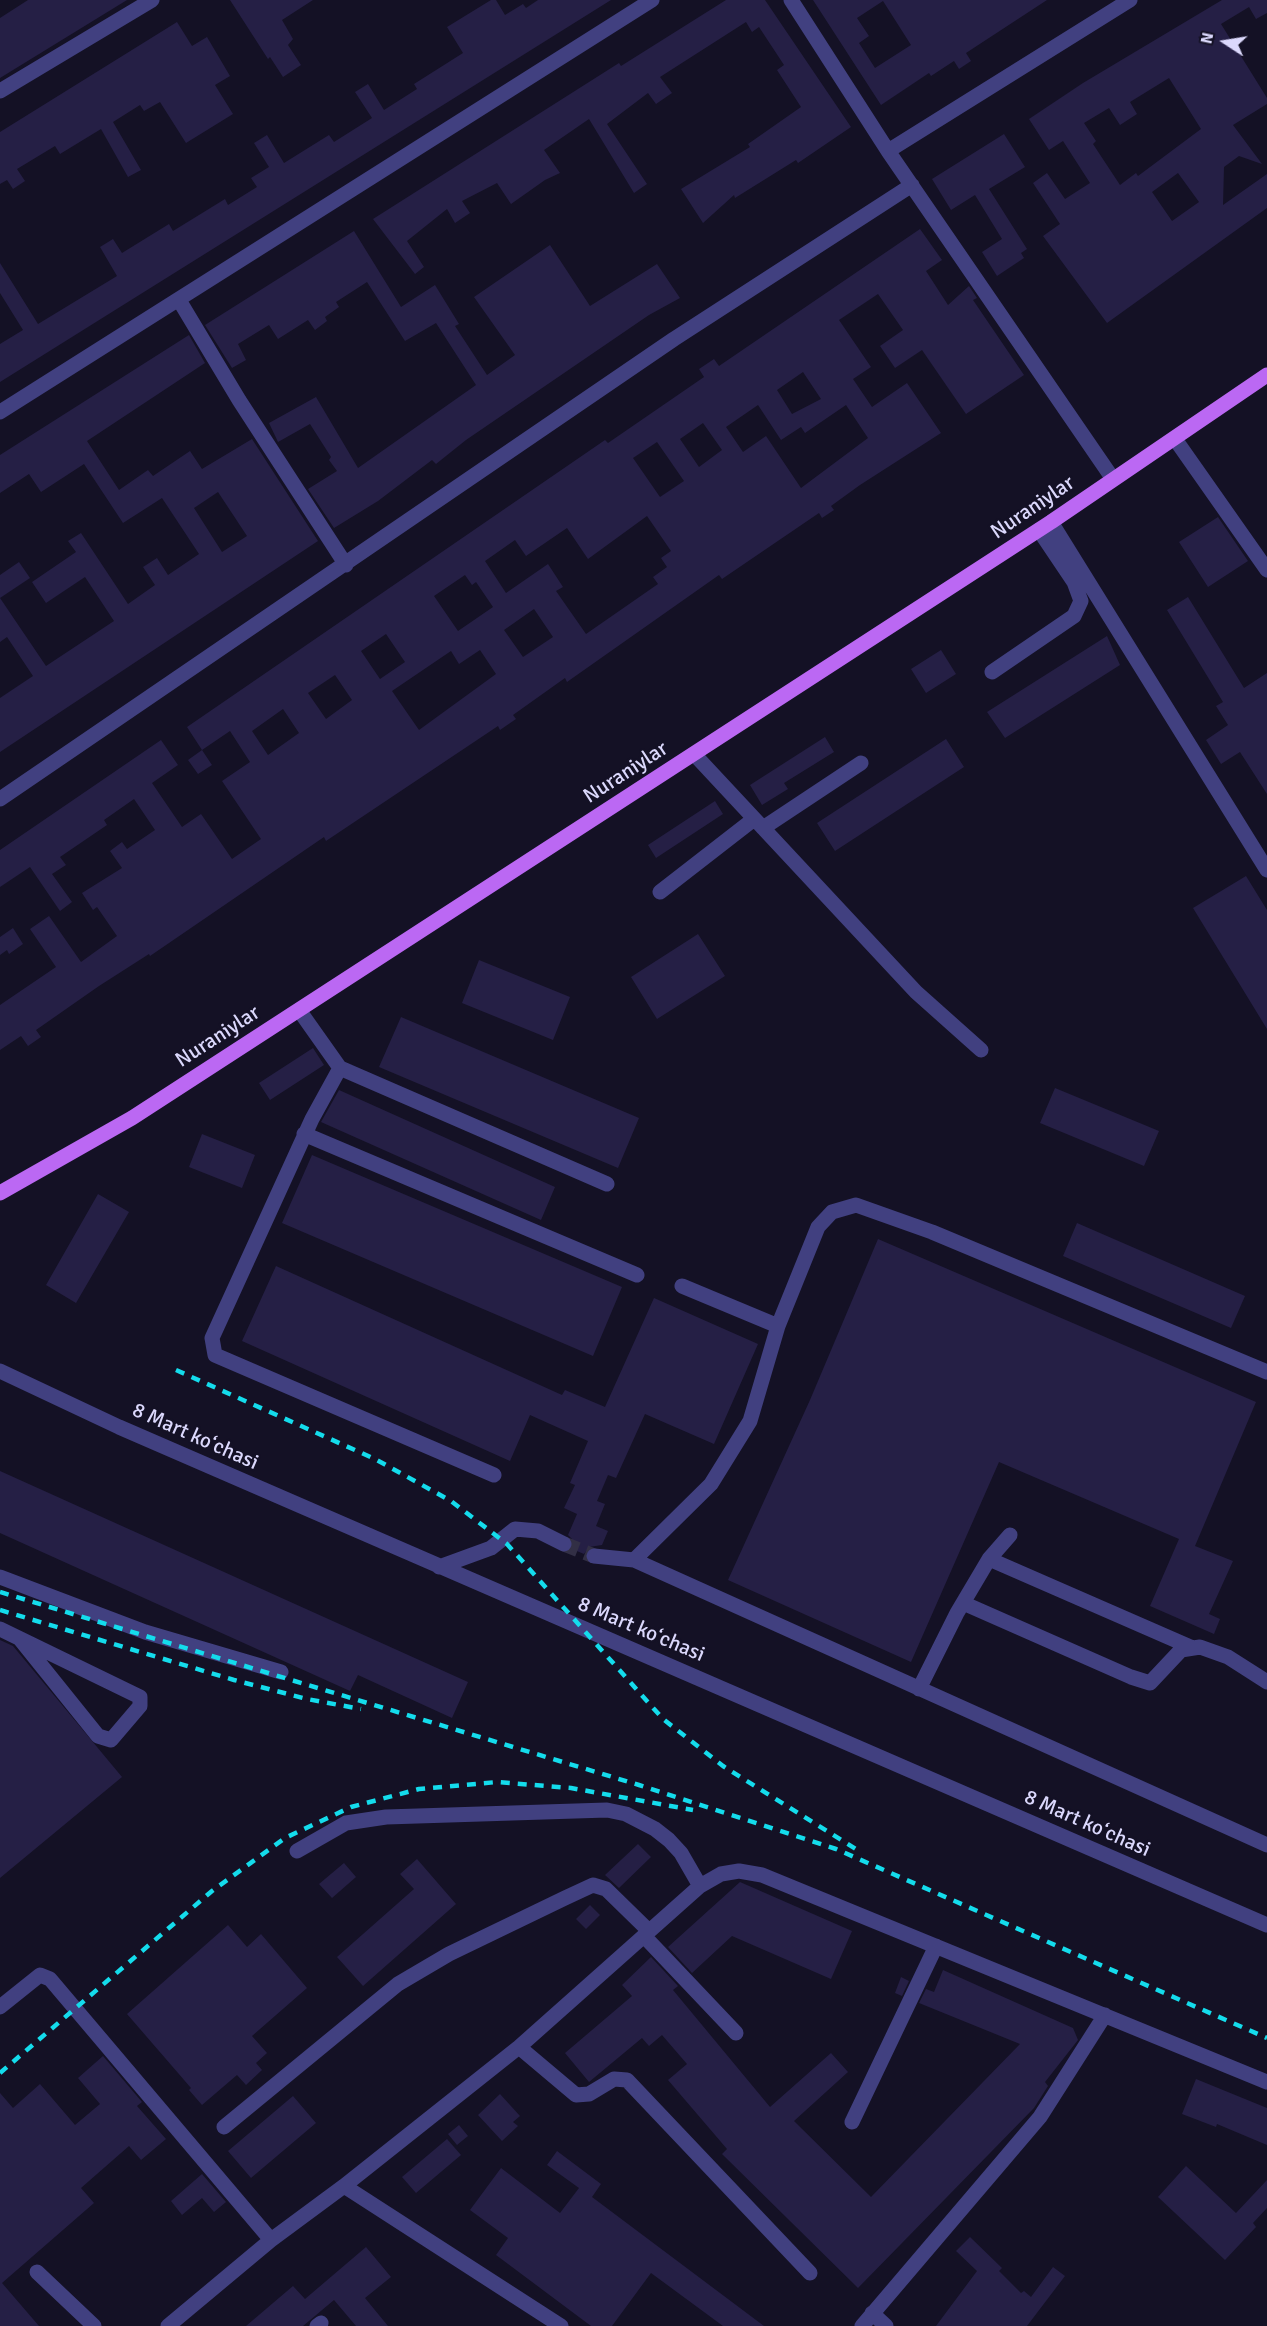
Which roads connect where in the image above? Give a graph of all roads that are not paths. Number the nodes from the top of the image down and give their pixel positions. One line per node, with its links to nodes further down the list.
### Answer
1 (152, 0): 5 (street)
2 (652, 0): 8 (street)
3 (791, 0): 6 (street)
4 (1130, 0): 6 (street)
5 (0, 91)
6 (888, 151): 7 (street)
7 (912, 185): 12 (street); 14 (street)
8 (179, 300): 10 (street); 14 (street)
9 (1267, 375): 11 (main road, Nuraniylar)
10 (0, 412)
11 (1175, 439): 12 (main road, Nuraniylar); 15 (street)
12 (1113, 479): 13 (main road, Nuraniylar)
13 (1045, 526): 16 (street); 17 (main road, Nuraniylar); 21 (street)
14 (346, 565): 19 (street)
15 (1267, 570)
16 (992, 672)
17 (694, 754): 20 (street); 23 (main road, Nuraniylar)
18 (861, 762): 20 (street)
19 (0, 799)
20 (759, 824): 22 (street); 24 (street)
21 (1267, 870)
22 (660, 892)
23 (299, 1010): 25 (street); 28 (main road, Nuraniylar)
24 (981, 1050)
25 (340, 1068): 26 (street); 27 (street)
26 (304, 1134): 29 (street); 34 (street)
27 (607, 1184)
28 (0, 1193)
29 (637, 1275)
30 (682, 1286): 31 (street)
31 (778, 1326): 33 (street); 39 (street)
32 (0, 1371): 40 (street, 8 Mart koʻchasi)
33 (1267, 1372)
34 (494, 1475)
35 (1010, 1535): 38 (street)
36 (564, 1544): 40 (street)
37 (594, 1556): 39 (street)
38 (990, 1559): 42 (street); 45 (street)
39 (634, 1560): 48 (street)
40 (439, 1567): 52 (street, 8 Mart koʻchasi)
41 (0, 1577): 46 (street)
42 (963, 1603): 45 (street); 48 (street)
43 (0, 1629): 44 (street)
44 (20, 1639): 44 (street)
45 (1193, 1648): 47 (street)
46 (281, 1672)
47 (1267, 1682)
48 (919, 1689): 49 (street)
49 (1267, 1845)
50 (297, 1851): 51 (street)
51 (700, 1886): 53 (street); 54 (street)
52 (1267, 1925)
53 (646, 1934): 57 (street); 58 (street); 61 (street)
54 (936, 1946): 56 (street); 60 (street)
55 (0, 2007): 63 (street)
56 (1105, 2015): 59 (street); 66 (street)
57 (736, 2033)
58 (519, 2047): 62 (street); 65 (street)
59 (1267, 2082)
60 (852, 2122)
61 (224, 2127)
62 (344, 2186): 63 (street); 69 (street)
63 (271, 2241): 68 (street)
64 (37, 2272): 67 (street)
65 (810, 2273)
66 (872, 2313): 70 (street); 71 (street)
67 (94, 2326)
68 (168, 2326)
69 (561, 2326)
70 (862, 2326)
71 (886, 2326)

